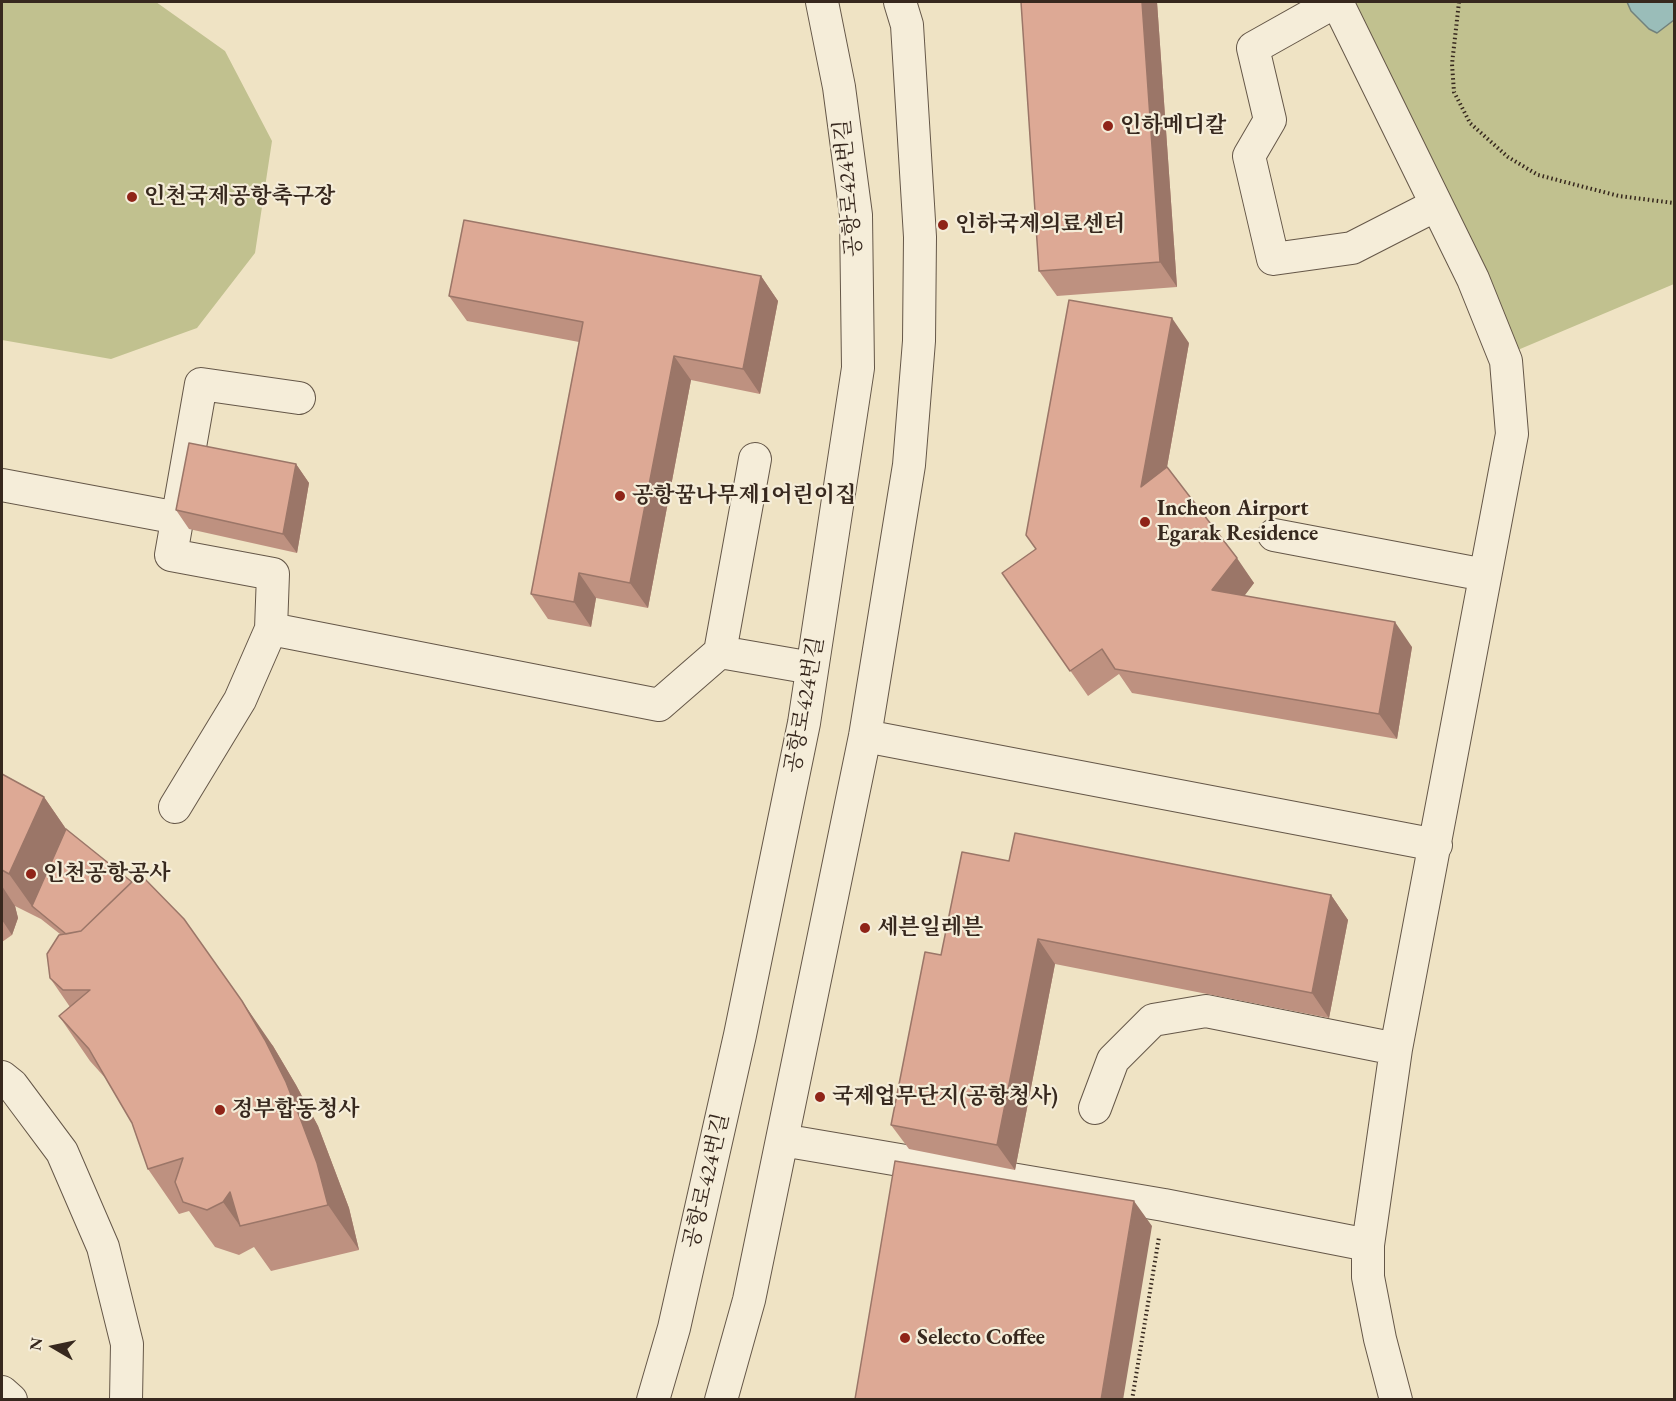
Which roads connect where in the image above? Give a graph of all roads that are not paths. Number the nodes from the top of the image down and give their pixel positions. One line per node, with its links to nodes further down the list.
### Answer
1 (822, 2): 13 (street, 공항로424번길)
2 (900, 2): 14 (street)
3 (1336, 2): 4 (street); 4 (street)
4 (1436, 205): 10 (street)
5 (299, 398): 8 (street)
6 (755, 459): 12 (street)
7 (2, 485): 8 (street)
8 (178, 518): 11 (street)
9 (1274, 535): 10 (street)
10 (1485, 575): 16 (street)
11 (271, 629): 12 (street); 15 (street)
12 (720, 652): 13 (street)
13 (812, 668): 25 (street, 공항로424번길)
14 (865, 736): 16 (street); 20 (street)
15 (175, 807)
16 (1436, 845): 17 (street)
17 (1396, 1049): 19 (street); 21 (street)
18 (2, 1077): 24 (street)
19 (1095, 1108)
20 (782, 1140): 21 (street); 26 (street)
21 (1368, 1245): 27 (street)
22 (2, 1392): 23 (street)
23 (11, 1400)
24 (126, 1400)
25 (653, 1400)
26 (721, 1400)
27 (1396, 1400)

